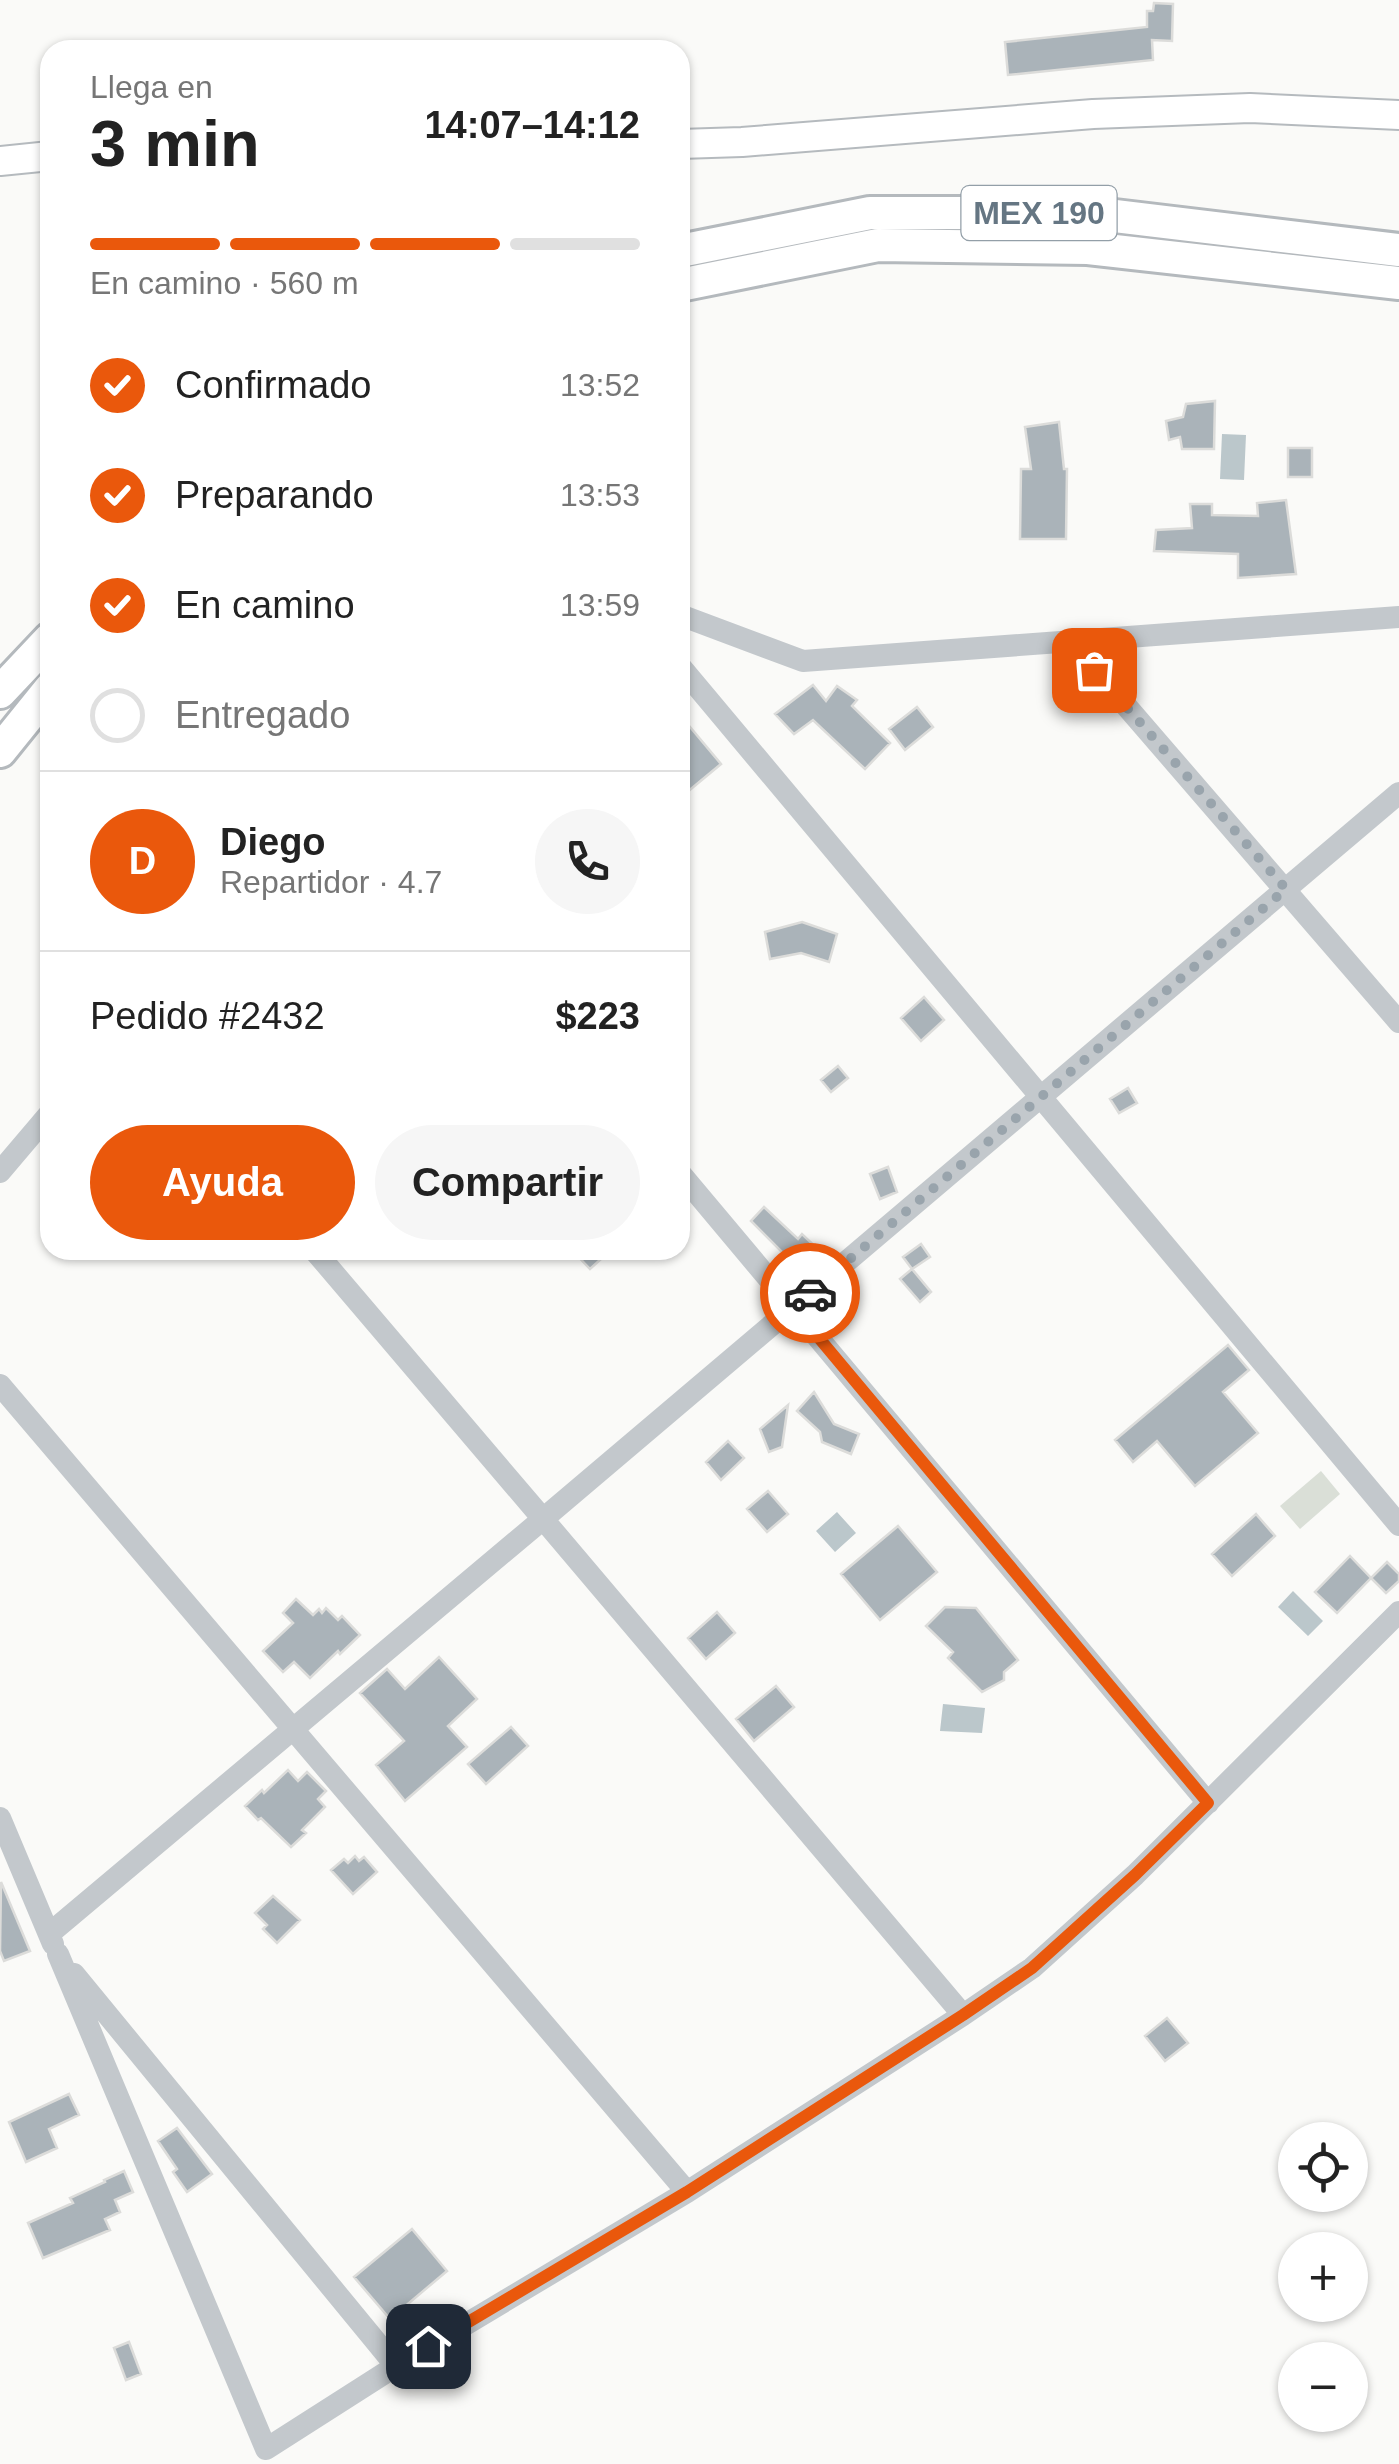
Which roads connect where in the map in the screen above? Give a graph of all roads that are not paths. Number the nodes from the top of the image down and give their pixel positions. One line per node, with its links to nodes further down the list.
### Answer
1 (1399, 115): 2 (main road)
2 (690, 144)
3 (40, 157): 4 (main road)
4 (0, 161)
5 (690, 249): 6 (highway, MEX 190)
6 (1399, 250)
7 (690, 283): 8 (highway, MEX 190)
8 (1399, 283)
9 (1399, 617): 11 (street)
10 (690, 618): 11 (street)
11 (1071, 642): 18 (street)
12 (40, 649): 14 (highway)
13 (690, 678): 20 (street)
14 (0, 692)
15 (40, 701): 16 (highway)
16 (0, 751)
17 (1399, 793): 18 (street)
18 (1286, 889): 19 (street); 20 (street)
19 (1399, 1022)
20 (1040, 1097): 25 (street); 28 (street)
21 (40, 1125): 22 (street)
22 (0, 1172)
23 (690, 1185): 25 (street)
24 (322, 1260): 27 (street)
25 (793, 1307): 27 (street); 31 (street)
26 (0, 1385): 30 (street)
27 (543, 1520): 30 (street); 34 (street)
28 (1399, 1526)
29 (1399, 1612): 31 (street)
30 (293, 1729): 33 (street); 35 (street)
31 (1208, 1803): 34 (street)
32 (0, 1818): 33 (street)
33 (54, 1944): 36 (street); 36 (street)
34 (963, 2015): 35 (street)
35 (687, 2192): 36 (street)
36 (396, 2366)

